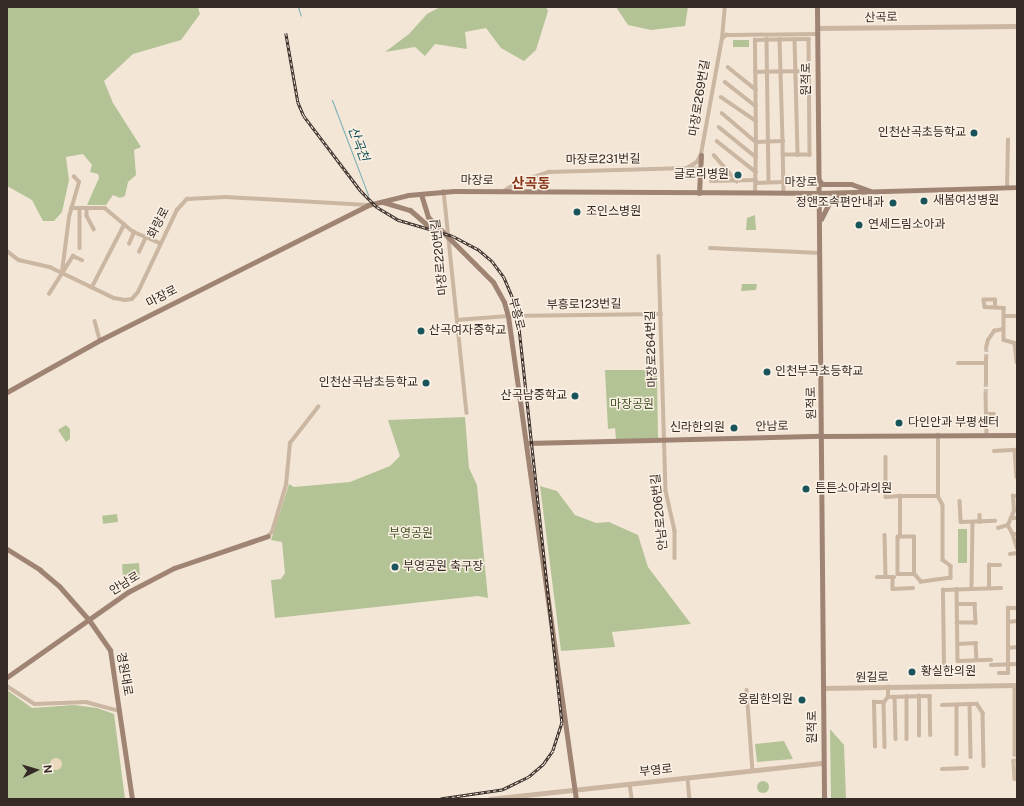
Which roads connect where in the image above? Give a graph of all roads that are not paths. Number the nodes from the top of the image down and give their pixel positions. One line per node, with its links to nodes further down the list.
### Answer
1 (725, 7): 5 (street)
2 (817, 7): 4 (main road, 원적로)
3 (1017, 26): 4 (street, 산곡로)
4 (817, 31): 5 (street); 36 (main road, 원적로)
5 (722, 39): 27 (street, 마장로269번길)
6 (780, 39): 7 (street); 8 (street); 14 (street)
7 (795, 39): 10 (street); 11 (street)
8 (768, 40): 12 (street); 13 (street)
9 (728, 67): 16 (street)
10 (796, 71): 11 (street); 14 (street); 30 (street)
11 (809, 71): 30 (street)
12 (755, 72): 13 (street); 16 (street)
13 (768, 72): 14 (street); 26 (street)
14 (781, 72): 24 (street)
15 (725, 82): 18 (street)
16 (756, 90): 18 (street)
17 (721, 97): 20 (street)
18 (756, 106): 20 (street)
19 (722, 113): 25 (street)
20 (756, 121): 25 (street)
21 (719, 127): 31 (street)
22 (1008, 140): 43 (street)
23 (717, 141): 34 (street)
24 (783, 141): 26 (street); 29 (street)
25 (756, 142): 26 (street); 31 (street)
26 (768, 142): 40 (street)
27 (701, 155): 32 (street); 33 (main road)
28 (714, 155): 38 (street)
29 (783, 155): 30 (street); 41 (street)
30 (798, 155)
31 (756, 157): 34 (street)
32 (688, 168): 33 (street, 마장로231번길); 46 (street, 마장로231번길)
33 (700, 169): 48 (main road)
34 (756, 172): 39 (street)
35 (74, 177): 55 (street)
36 (819, 179): 45 (main road); 52 (main road, 원적로)
37 (711, 181): 38 (street)
38 (737, 181): 39 (street)
39 (756, 181): 40 (street); 49 (street)
40 (769, 182): 41 (street)
41 (784, 182): 50 (street)
42 (1017, 187): 43 (main road, 마장로)
43 (1007, 188): 45 (main road, 마장로)
44 (444, 191): 46 (main road, 마장로); 51 (main road, 마장로); 64 (street, 마장로220번길)
45 (871, 191): 47 (main road, 마장로)
46 (503, 192): 48 (main road, 마장로)
47 (848, 192): 52 (main road, 마장로); 58 (main road)
48 (699, 193): 49 (main road, 마장로)
49 (755, 193): 50 (main road, 마장로)
50 (784, 193): 52 (main road, 마장로)
51 (421, 194): 53 (main road, 마장로); 61 (main road, 부흥로)
52 (819, 194): 58 (main road, 원적로)
53 (380, 202): 54 (main road, 마장로); 61 (main road)
54 (368, 205): 65 (street, 화랑로); 85 (main road, 마장로)
55 (72, 208): 56 (street); 74 (street)
56 (80, 208): 57 (street); 67 (street)
57 (87, 208): 59 (street); 60 (street)
58 (820, 222): 71 (main road, 원적로)
59 (124, 225): 62 (street); 75 (street)
60 (94, 230)
61 (439, 230): 64 (main road, 부흥로)
62 (134, 232): 63 (street); 66 (street)
63 (146, 237): 65 (street); 70 (street)
64 (448, 239): 79 (main road, 부흥로); 82 (street, 마장로220번길)
65 (160, 243): 75 (street, 화랑로)
66 (129, 244)
67 (80, 248)
68 (710, 248): 71 (street)
69 (7, 251): 74 (street, 화랑로)
70 (139, 252)
71 (820, 253): 101 (main road, 원적로)
72 (659, 256): 78 (street, 마장로264번길)
73 (82, 260): 74 (street)
74 (62, 272): 75 (street, 화랑로); 76 (street)
75 (92, 287)
76 (49, 294)
77 (995, 307): 80 (street)
78 (661, 314): 79 (street, 부흥로123번길); 102 (street, 마장로264번길)
79 (508, 316): 82 (street); 103 (main road, 부흥로)
80 (1004, 316): 81 (street); 84 (street)
81 (1017, 316)
82 (457, 320): 95 (street, 마장로220번길)
83 (95, 321): 85 (street)
84 (1003, 328): 86 (street); 88 (street)
85 (100, 340): 92 (main road, 마장로)
86 (986, 348)
87 (986, 358): 90 (street)
88 (1017, 362)
89 (958, 363): 90 (street)
90 (986, 363): 91 (street)
91 (986, 384)
92 (7, 392)
93 (986, 394): 96 (street)
94 (318, 407): 125 (street)
95 (467, 413)
96 (986, 414): 97 (street); 99 (street)
97 (994, 414)
98 (938, 435): 99 (main road, 안남로); 101 (main road, 안남로); 110 (street)
99 (987, 435): 100 (main road, 안남로)
100 (1017, 435)
101 (822, 436): 102 (main road, 안남로); 163 (main road, 원적로)
102 (665, 440): 103 (main road, 안남로); 131 (street, 안남로206번길)
103 (527, 443): 196 (main road, 부흥로)
104 (1016, 450): 105 (street); 107 (street)
105 (994, 451)
106 (886, 458): 109 (street)
107 (1016, 466): 108 (street)
108 (1017, 477)
109 (900, 496): 110 (street); 126 (street)
110 (938, 496): 134 (street)
111 (1017, 496): 113 (street)
112 (960, 501): 119 (street)
113 (1015, 504): 114 (street)
114 (1015, 511): 116 (street)
115 (980, 515): 120 (street)
116 (1011, 518): 117 (street); 121 (street)
117 (1017, 518)
118 (995, 521): 120 (street)
119 (973, 522): 120 (street); 139 (street)
120 (980, 522)
121 (1008, 525): 122 (street); 124 (street)
122 (998, 528)
123 (885, 534): 136 (street)
124 (1015, 534): 127 (street)
125 (268, 536): 145 (main road, 안남로)
126 (900, 537): 133 (street); 134 (street)
127 (1017, 547)
128 (7, 549): 145 (main road, 경원대로)
129 (1010, 554): 130 (street)
130 (1017, 554)
131 (675, 558)
132 (1000, 565): 140 (street)
133 (898, 574): 134 (street); 137 (street)
134 (914, 574)
135 (877, 577): 136 (street)
136 (886, 577): 137 (street)
137 (893, 577): 138 (street)
138 (913, 588)
139 (972, 588): 140 (street); 142 (street)
140 (989, 588): 141 (street)
141 (1001, 588)
142 (957, 589): 143 (street); 157 (street)
143 (957, 604): 148 (street); 148 (street)
144 (1017, 608): 147 (street)
145 (90, 620): 159 (main road, 안남로); 174 (main road, 경원대로)
146 (1017, 621): 147 (street)
147 (1008, 622): 151 (street)
148 (957, 623): 149 (street)
149 (958, 644): 152 (street); 152 (street)
150 (1017, 647): 151 (street)
151 (1008, 648): 155 (street)
152 (977, 660): 153 (street)
153 (991, 660)
154 (991, 664): 155 (street)
155 (1008, 664): 156 (street); 158 (street)
156 (1017, 664)
157 (944, 666)
158 (999, 673)
159 (7, 677)
160 (1016, 685): 162 (street, 원길로); 173 (street)
161 (7, 686): 174 (street)
162 (888, 687): 163 (street, 원길로); 168 (street)
163 (823, 688): 187 (main road, 원적로)
164 (747, 690): 192 (street)
165 (895, 696): 166 (street); 168 (street); 179 (street)
166 (907, 696): 167 (street); 180 (street)
167 (919, 696): 177 (street); 178 (street)
168 (888, 697): 169 (street)
169 (884, 702): 181 (street); 182 (street)
170 (970, 704): 172 (street); 185 (street); 188 (street)
171 (942, 705): 172 (street)
172 (957, 705): 183 (street)
173 (1016, 705): 175 (street)
174 (120, 712): 197 (main road, 경원대로)
175 (1016, 714): 176 (street)
176 (1016, 724): 184 (street)
177 (931, 735)
178 (919, 736)
179 (896, 739)
180 (907, 739)
181 (875, 747)
182 (885, 748)
183 (957, 754)
184 (1015, 755)
185 (971, 757)
186 (1017, 761): 191 (street)
187 (823, 763): 192 (street, 부영로); 202 (main road, 원적로)
188 (984, 766)
189 (966, 768): 190 (street)
190 (942, 769)
191 (1016, 770): 194 (street)
192 (753, 771): 193 (street, 부영로)
193 (688, 778): 195 (street, 부영로); 201 (street)
194 (1017, 779)
195 (630, 784): 196 (street, 부영로); 200 (street)
196 (576, 790): 198 (street, 부영로); 199 (main road)
197 (132, 799)
198 (490, 799)
199 (576, 799)
200 (632, 799)
201 (690, 799)
202 (824, 799)

